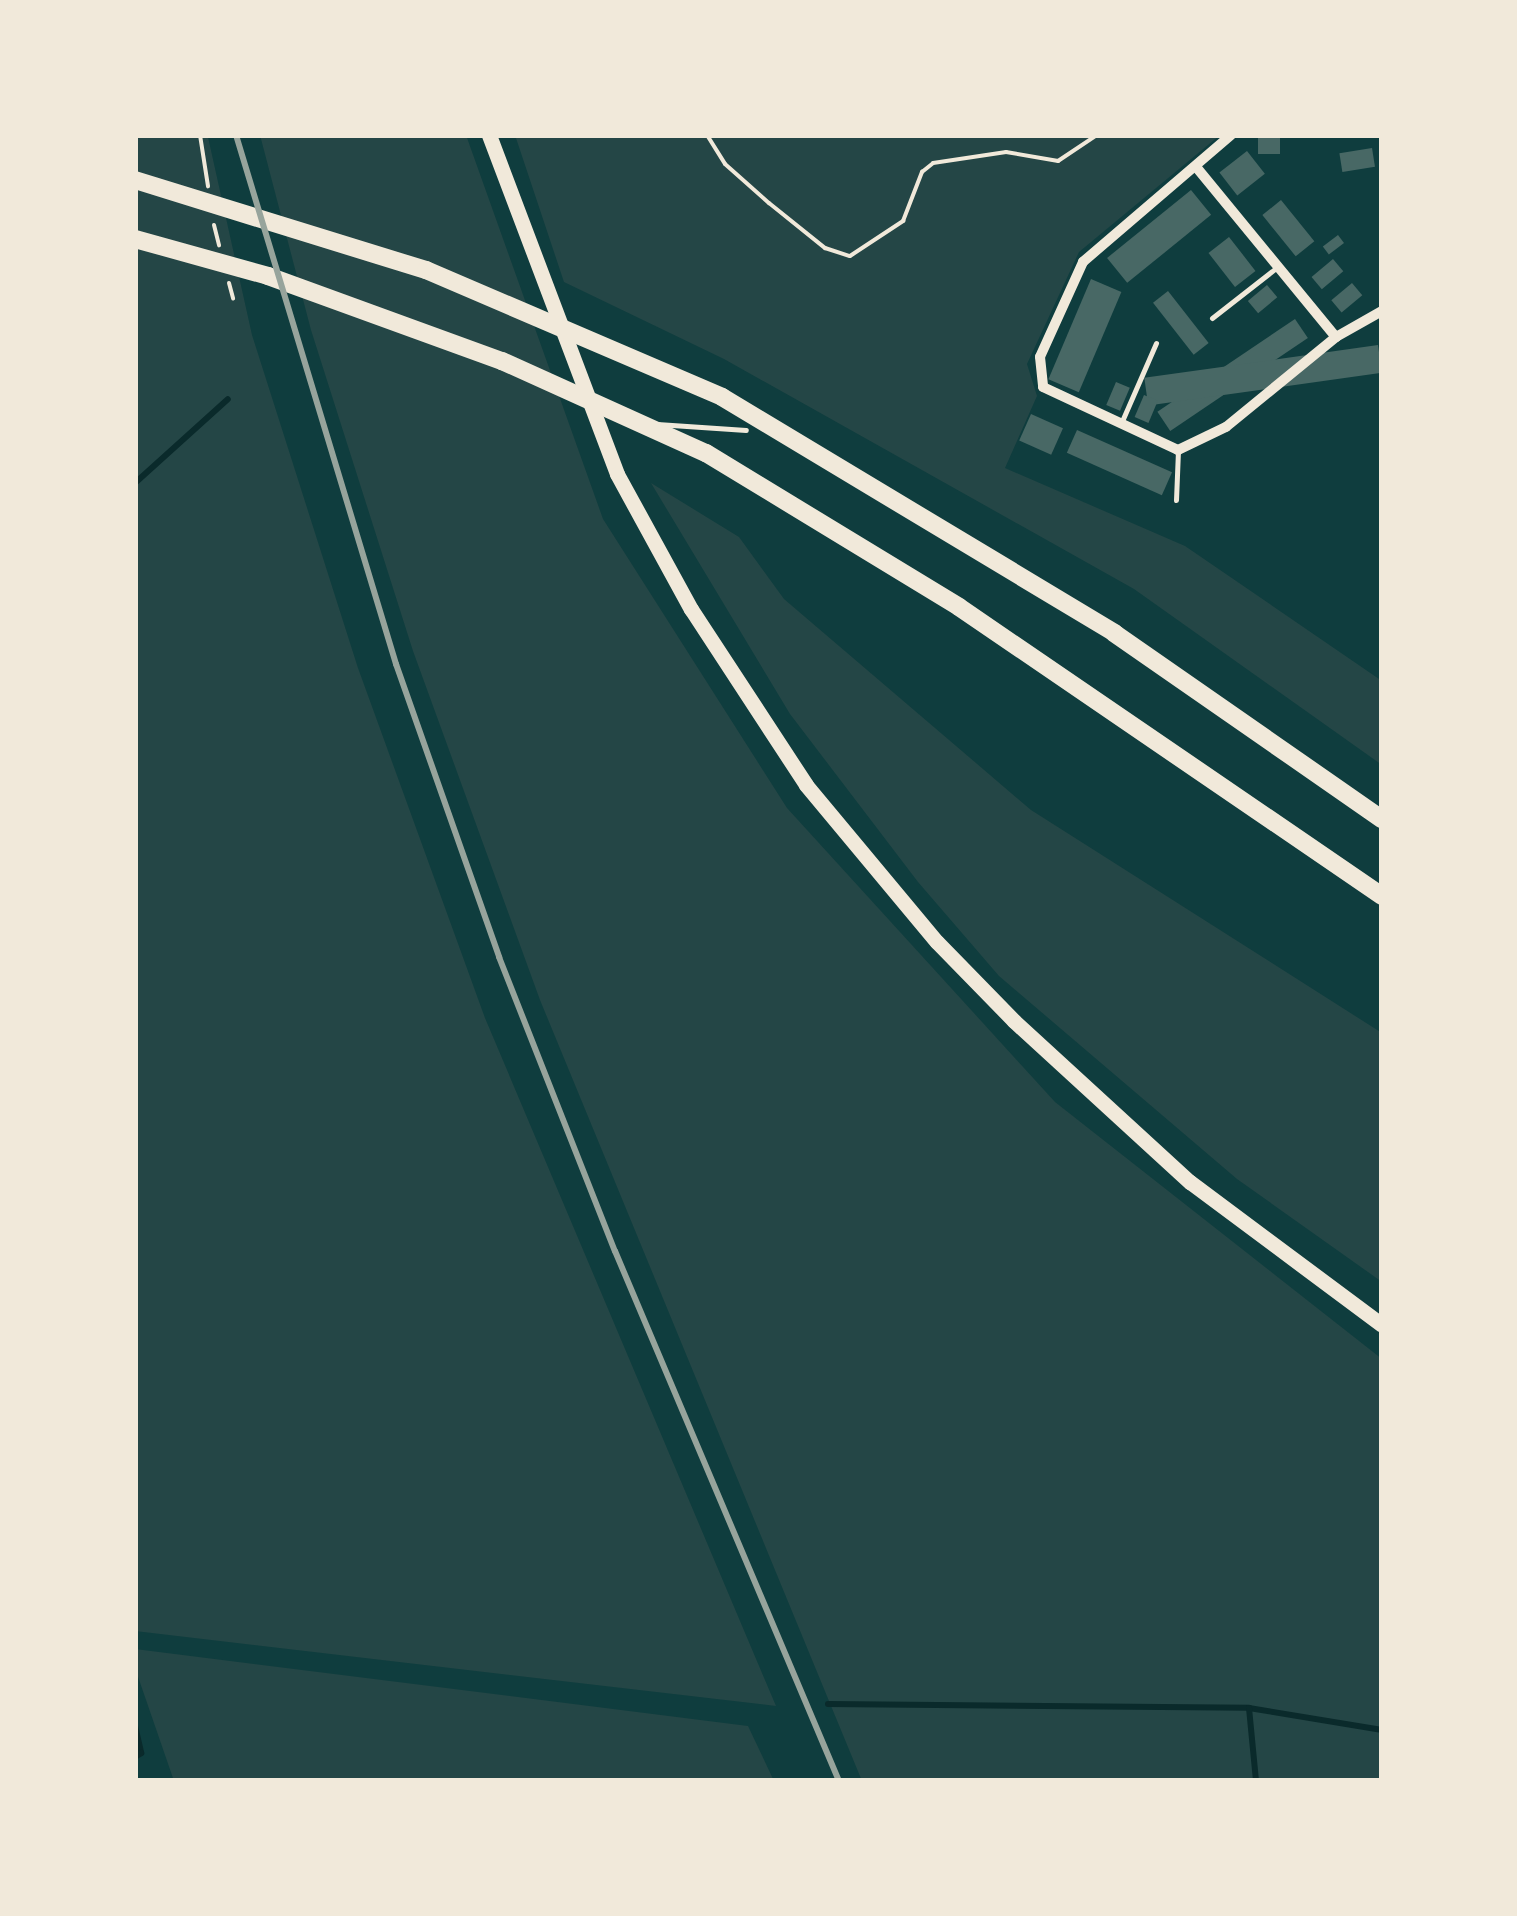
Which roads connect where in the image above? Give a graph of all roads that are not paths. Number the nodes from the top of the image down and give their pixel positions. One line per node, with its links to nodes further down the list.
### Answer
1 (489, 135): 11 (main road)
2 (1232, 135): 3 (street)
3 (1197, 168): 6 (street); 12 (street)
4 (135, 180): 16 (highway)
5 (135, 238): 17 (highway)
6 (1278, 266): 8 (lane); 9 (street)
7 (1382, 311): 9 (street)
8 (1212, 318)
9 (1336, 337): 14 (street)
10 (1156, 342): 12 (lane)
11 (594, 419): 13 (lane); 18 (main road)
12 (1121, 424): 14 (street)
13 (746, 430)
14 (1178, 450): 15 (lane)
15 (1176, 500)
16 (1382, 819)
17 (1382, 896)
18 (1382, 1326)

